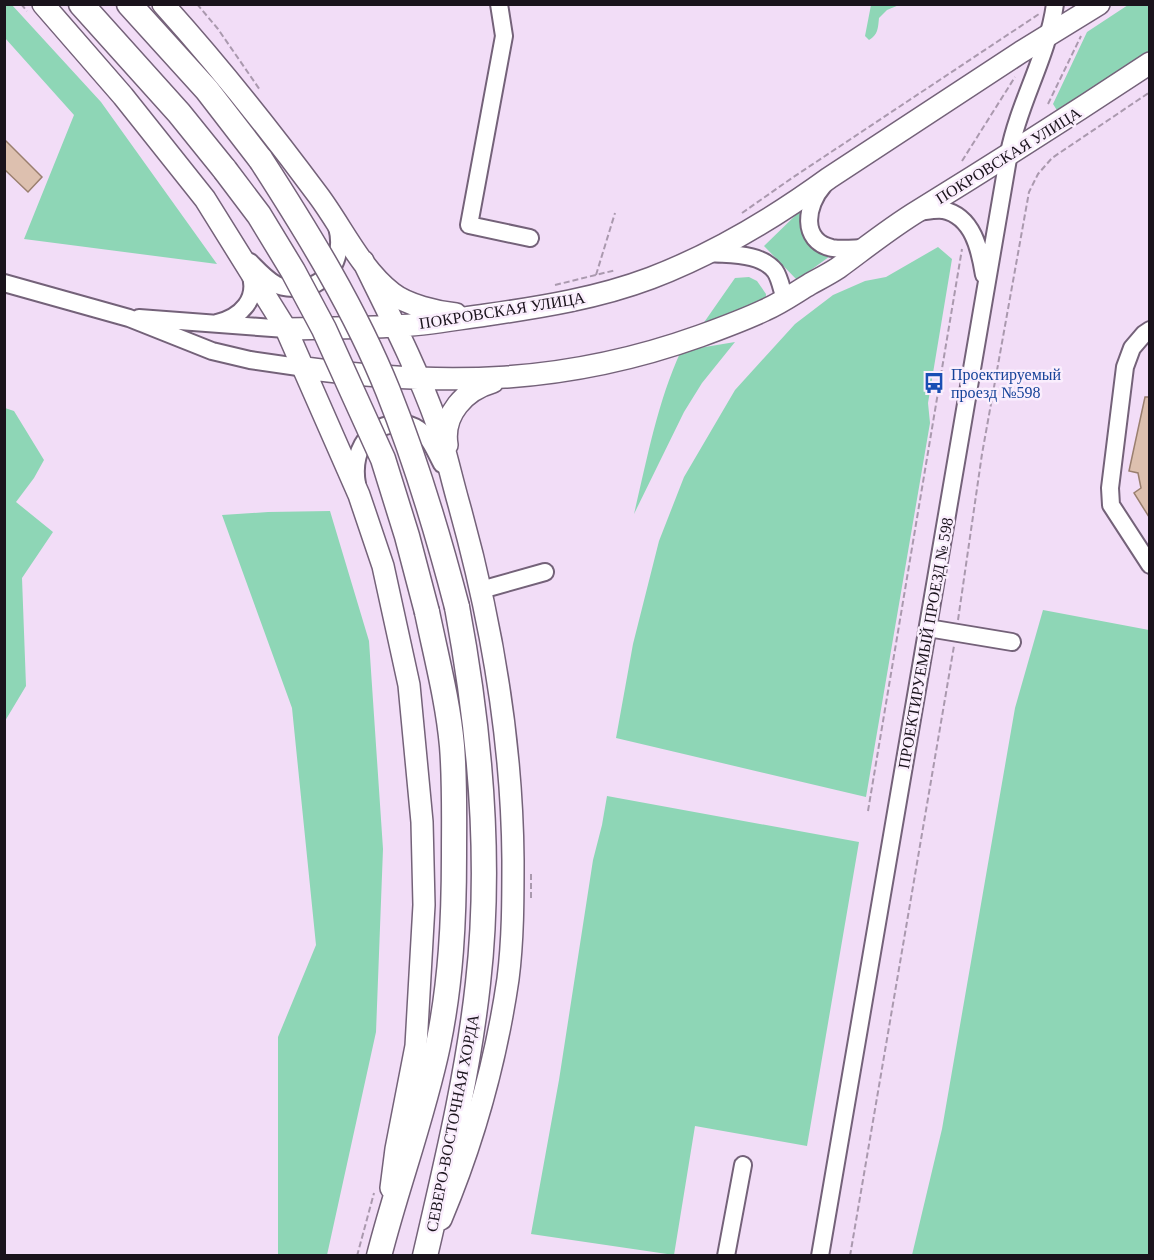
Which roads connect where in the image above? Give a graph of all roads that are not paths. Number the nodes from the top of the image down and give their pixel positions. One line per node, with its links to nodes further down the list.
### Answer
1 (43, 4): 16 (main road)
2 (81, 4): 39 (highway, СЕВЕРО-ВОСТОЧНАЯ ХОРДА, bridge)
3 (129, 4): 40 (highway, СЕВЕРО-ВОСТОЧНАЯ ХОРДА, bridge)
4 (163, 4): 12 (main road)
5 (499, 4): 14 (street)
6 (1099, 4): 8 (main road)
7 (1048, 8): 8 (street, ПРОЕКТИРУЕМЫЙ ПРОЕЗД № 598)
8 (1048, 36): 10 (street, ПРОЕКТИРУЕМЫЙ ПРОЕЗД № 598); 11 (main road)
9 (1149, 63): 10 (main road, ПОКРОВСКАЯ УЛИЦА)
10 (1009, 153): 13 (main road, ПОКРОВСКАЯ УЛИЦА); 20 (street, ПРОЕКТИРУЕМЫЙ ПРОЕЗД № 598)
11 (829, 178): 15 (street); 17 (main road, ПОКРОВСКАЯ УЛИЦА)
12 (321, 200): 16 (street); 18 (main road)
13 (915, 213): 15 (main road, ПОКРОВСКАЯ УЛИЦА); 20 (street)
14 (530, 238)
15 (866, 248): 21 (main road, ПОКРОВСКАЯ УЛИЦА)
16 (239, 251): 24 (street); 26 (main road)
17 (711, 252): 21 (street); 22 (main road, ПОКРОВСКАЯ УЛИЦА)
18 (363, 261): 22 (main road); 25 (main road)
19 (4, 283): 23 (street)
20 (987, 290): 36 (street, ПРОЕКТИРУЕМЫЙ ПРОЕЗД № 598)
21 (785, 299): 29 (main road, ПОКРОВСКАЯ УЛИЦА)
22 (476, 316): 25 (main road, ПОКРОВСКАЯ УЛИЦА)
23 (129, 318): 24 (street); 28 (street)
24 (210, 325): 26 (street)
25 (395, 326): 26 (main road, ПОКРОВСКАЯ УЛИЦА); 30 (main road)
26 (286, 329): 28 (main road)
27 (1149, 330): 33 (street)
28 (305, 368): 30 (main road); 32 (main road)
29 (511, 378): 30 (main road); 31 (main road)
30 (418, 379): 31 (main road)
31 (454, 485): 32 (street); 35 (main road)
32 (359, 495): 39 (main road)
33 (1149, 565)
34 (545, 572): 35 (street)
35 (481, 590): 40 (main road)
36 (928, 628): 37 (street); 42 (street, ПРОЕКТИРУЕМЫЙ ПРОЕЗД № 598)
37 (1012, 642)
38 (742, 1165): 41 (street)
39 (381, 1246)
40 (426, 1256)
41 (726, 1256)
42 (820, 1256)

